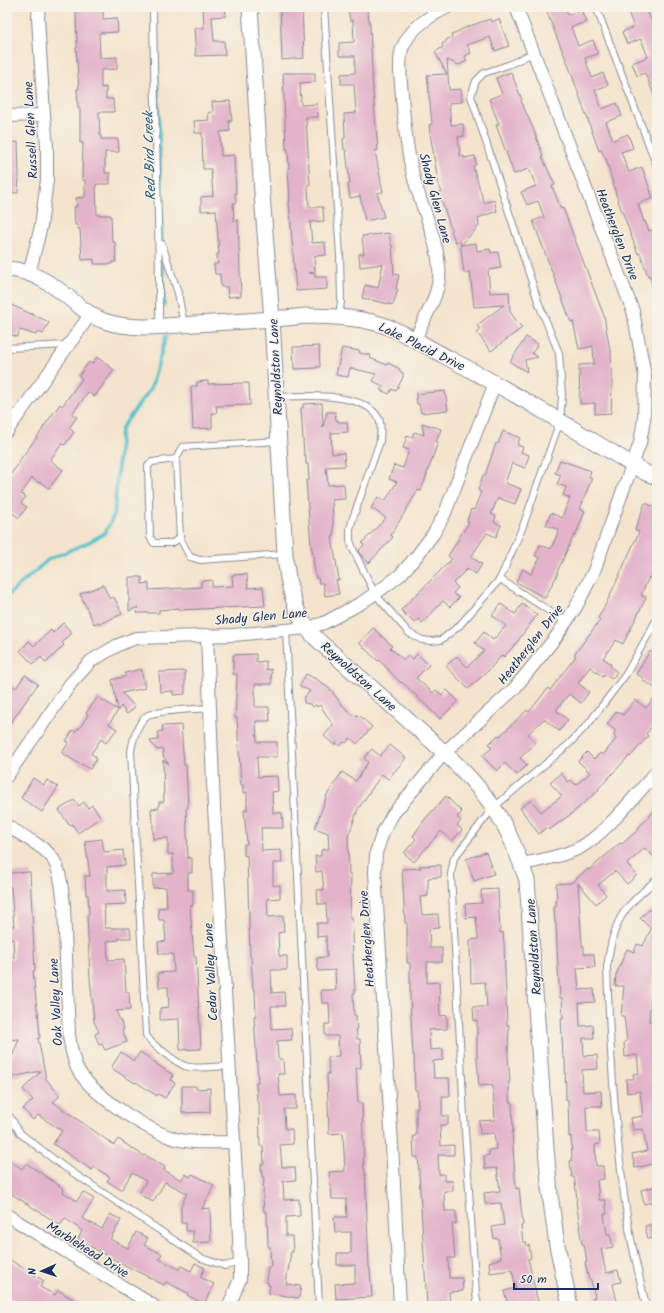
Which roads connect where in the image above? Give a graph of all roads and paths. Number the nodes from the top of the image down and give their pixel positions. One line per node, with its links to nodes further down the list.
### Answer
1 (39, 7): 9 (street, Russell Glen Lane)
2 (152, 7): 13 (lane)
3 (250, 7): 18 (street, Reynoldston Lane)
4 (324, 7): 17 (lane)
5 (448, 7): 21 (street, Shady Glen Lane)
6 (516, 7): 8 (street, Heatherglen Drive)
7 (596, 7): 11 (lane)
8 (533, 53): 26 (lane); 30 (street, Heatherglen Drive)
9 (44, 115): 10 (street); 15 (street, Russell Glen Lane)
10 (7, 116)
11 (654, 149): 12 (lane)
12 (657, 166)
13 (159, 236): 19 (lane); 20 (lane)
14 (7, 269): 15 (street, Lake Placid Drive)
15 (29, 274): 16 (street, Lake Placid Drive)
16 (90, 315): 20 (street, Lake Placid Drive); 22 (street)
17 (339, 317): 18 (street, Lake Placid Drive); 21 (street, Lake Placid Drive)
18 (272, 319): 19 (street, Lake Placid Drive); 25 (street, Reynoldston Lane)
19 (184, 325): 20 (street, Lake Placid Drive)
20 (159, 326)
21 (415, 340): 24 (street, Lake Placid Drive)
22 (68, 345): 23 (lane); 27 (street)
23 (7, 348)
24 (495, 383): 26 (street, Lake Placid Drive); 35 (street, Shady Glen Lane)
25 (277, 397): 28 (street, Reynoldston Lane); 35 (lane)
26 (560, 422): 30 (street, Lake Placid Drive); 34 (lane)
27 (7, 431)
28 (279, 441): 29 (lane); 33 (street, Reynoldston Lane)
29 (176, 459): 32 (lane); 32 (lane)
30 (633, 465): 31 (street, Lake Placid Drive); 37 (street, Heatherglen Drive)
31 (657, 477)
32 (180, 538): 33 (lane)
33 (285, 554): 38 (street, Reynoldston Lane)
34 (500, 579): 35 (lane); 37 (lane)
35 (375, 594): 38 (street, Shady Glen Lane)
36 (657, 619): 45 (lane)
37 (566, 622): 42 (street, Heatherglen Drive)
38 (307, 628): 39 (street, Shady Glen Lane); 42 (street, Reynoldston Lane)
39 (286, 630): 40 (street, Shady Glen Lane); 56 (lane)
40 (207, 635): 41 (street, Cedar Valley Lane); 44 (street, Shady Glen Lane)
41 (210, 708): 49 (street, Cedar Valley Lane); 49 (lane)
42 (445, 752): 45 (street, Reynoldston Lane); 57 (street, Heatherglen Drive)
43 (657, 771): 47 (street)
44 (7, 776)
45 (493, 808): 47 (street, Reynoldston Lane); 58 (lane)
46 (7, 826): 51 (street, Oak Valley Lane)
47 (521, 864): 59 (street, Reynoldston Lane)
48 (657, 879): 60 (lane)
49 (230, 1066): 51 (street, Cedar Valley Lane)
50 (7, 1113): 53 (lane)
51 (234, 1142): 53 (street, Cedar Valley Lane)
52 (7, 1215): 54 (street, Marblehead Drive)
53 (240, 1262): 55 (street, Cedar Valley Lane)
54 (154, 1306)
55 (230, 1306)
56 (319, 1306)
57 (400, 1306)
58 (478, 1306)
59 (570, 1306)
60 (646, 1306)

